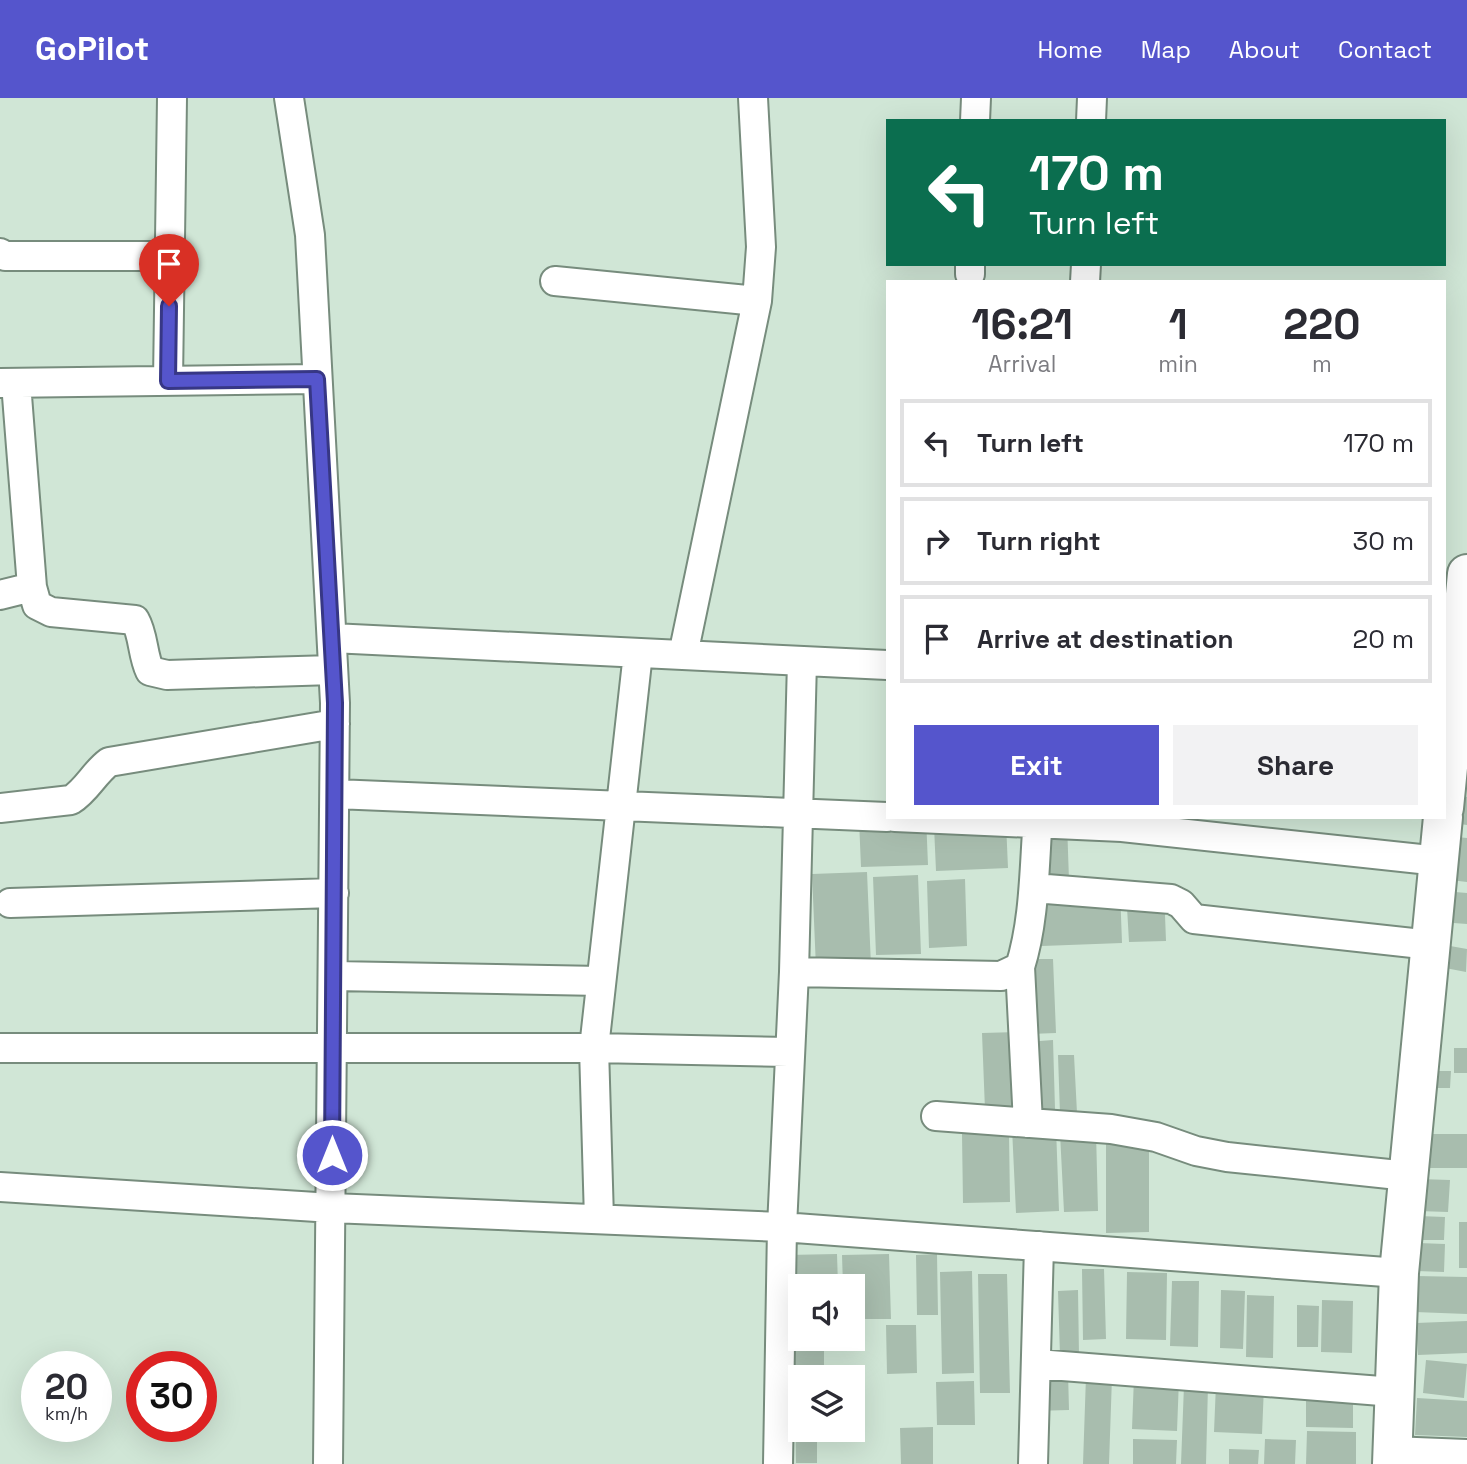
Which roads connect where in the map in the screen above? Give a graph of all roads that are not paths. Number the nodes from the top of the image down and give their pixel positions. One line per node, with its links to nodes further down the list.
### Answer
1 (172, 98): 9 (street)
2 (289, 98): 12 (street)
3 (754, 98): 11 (street)
4 (976, 98): 6 (street)
5 (1092, 98): 7 (street)
6 (975, 119)
7 (1091, 119)
8 (0, 253): 9 (street)
9 (170, 256): 13 (street)
10 (555, 281): 11 (street)
11 (757, 300): 21 (street)
12 (317, 379): 13 (street); 18 (street)
13 (168, 381): 14 (street)
14 (8, 383): 16 (street)
15 (1467, 574): 19 (main road)
16 (32, 587): 17 (street); 24 (street)
17 (0, 594)
18 (332, 638): 20 (street); 24 (street)
19 (1463, 650): 25 (main road)
20 (638, 653): 21 (street); 29 (street)
21 (683, 655): 22 (street)
22 (802, 661): 23 (street); 31 (street)
23 (886, 665)
24 (333, 670): 26 (street)
25 (1449, 700): 27 (main road)
26 (335, 724): 28 (street); 30 (street)
27 (1446, 764)
28 (335, 794): 29 (street); 38 (street)
29 (620, 806): 31 (street); 44 (street)
30 (0, 808)
31 (797, 813): 32 (street); 42 (street)
32 (886, 817)
33 (990, 819): 35 (street)
34 (1443, 819): 36 (main road)
35 (1037, 820): 36 (street); 37 (street)
36 (1438, 861): 40 (main road)
37 (1034, 888): 40 (street); 41 (street)
38 (334, 893): 39 (street); 43 (street)
39 (10, 903)
40 (1431, 945): 51 (main road)
41 (1020, 967): 42 (street); 50 (street)
42 (794, 972): 48 (street)
43 (334, 976): 44 (street); 47 (street)
44 (601, 981): 46 (street)
45 (0, 1048): 47 (street)
46 (594, 1048): 47 (street); 48 (street); 54 (street)
47 (333, 1049): 53 (street)
48 (788, 1052): 55 (street)
49 (936, 1116): 50 (street)
50 (1028, 1123): 51 (street)
51 (1408, 1176): 57 (main road)
52 (0, 1187): 53 (street)
53 (332, 1208): 54 (street); 62 (street)
54 (599, 1219): 55 (street)
55 (782, 1227): 56 (street); 63 (street)
56 (1039, 1246): 57 (street); 58 (street)
57 (1399, 1273): 59 (main road)
58 (1037, 1364): 59 (street); 64 (street)
59 (1394, 1392): 61 (main road)
60 (1467, 1454): 61 (street)
61 (1391, 1458)
62 (328, 1464)
63 (778, 1464)
64 (1033, 1464)

